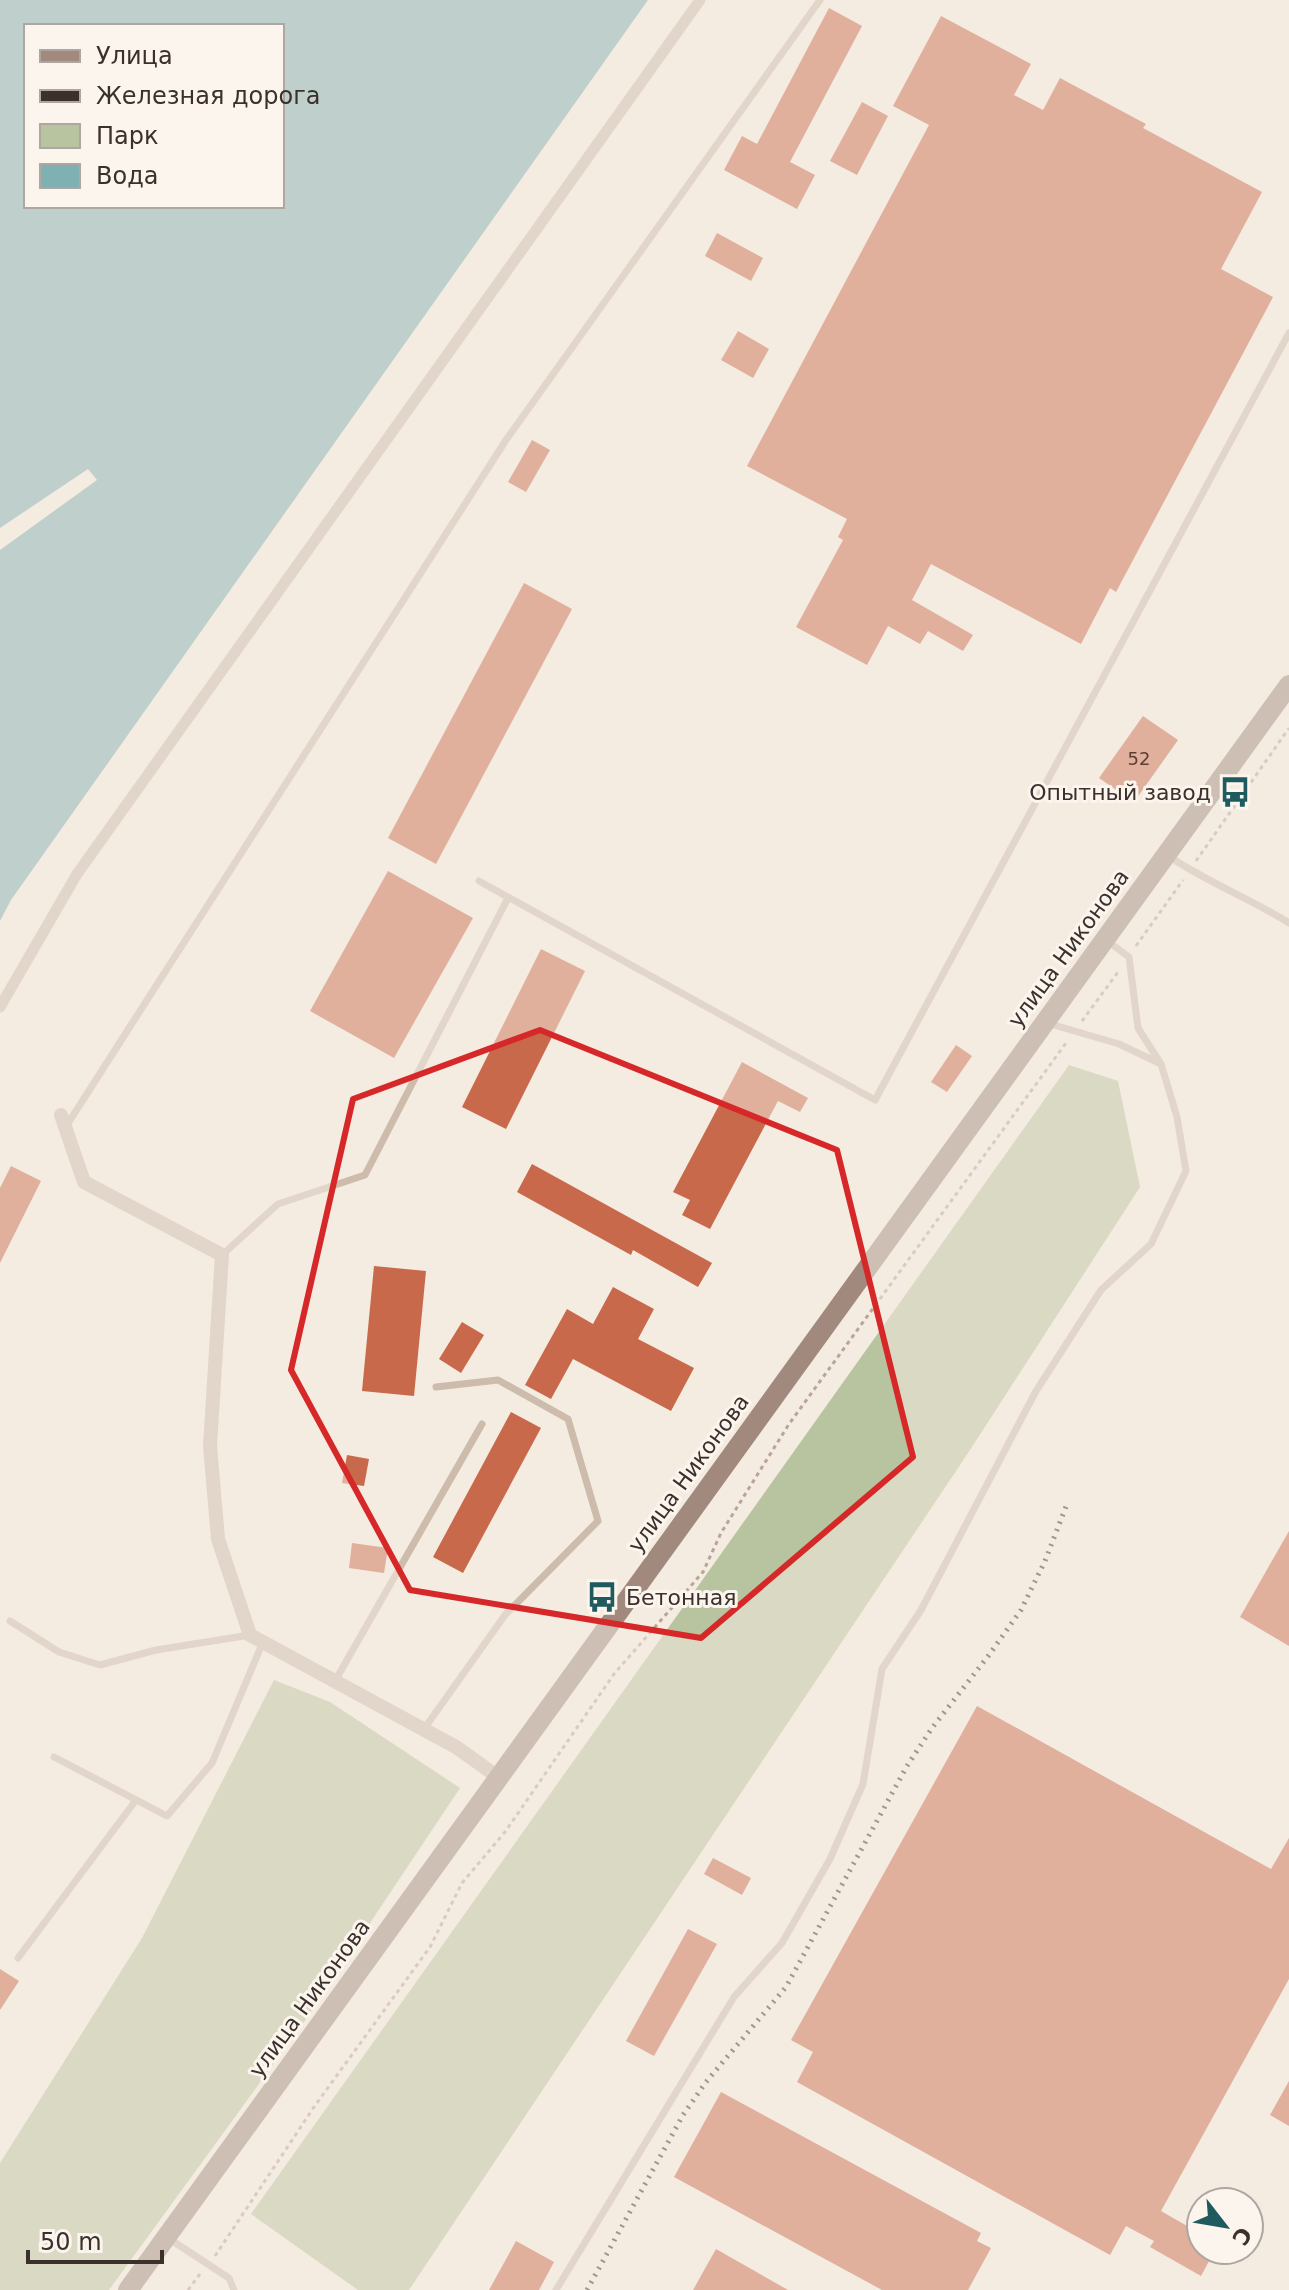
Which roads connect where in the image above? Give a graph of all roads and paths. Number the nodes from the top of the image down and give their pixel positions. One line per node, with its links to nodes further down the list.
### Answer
1 (700, 0): 13 (street)
2 (820, 0): 17 (lane)
3 (1289, 333): 9 (lane)
4 (1287, 690): 6 (main road, улица Никонова)
5 (1289, 728): 7 (path)
6 (1165, 854): 7 (lane); 11 (main road, улица Никонова)
7 (1189, 871): 10 (lane); 12 (path)
8 (479, 881): 9 (lane)
9 (508, 898): 18 (lane)
10 (1289, 923)
11 (1104, 938): 12 (lane); 14 (main road, улица Никонова)
12 (1129, 957): 15 (path); 16 (lane)
13 (0, 1007)
14 (1044, 1023): 15 (lane); 26 (main road, улица Никонова)
15 (1075, 1030): 16 (lane); 30 (path)
16 (1161, 1064): 34 (lane)
17 (63, 1122): 18 (street)
18 (222, 1255): 22 (street)
19 (436, 1387): 24 (lane)
20 (482, 1424): 23 (lane)
21 (10, 1621): 22 (lane)
22 (256, 1639): 23 (street); 27 (lane)
23 (335, 1681): 24 (street)
24 (423, 1730): 26 (street)
25 (54, 1757): 27 (lane)
26 (498, 1777): 29 (main road, улица Никонова)
27 (136, 1800): 28 (lane)
28 (18, 1958)
29 (166, 2237): 30 (lane); 31 (main road, улица Никонова)
30 (208, 2265): 32 (path); 33 (lane)
31 (128, 2290)
32 (188, 2290)
33 (234, 2290)
34 (556, 2290)

